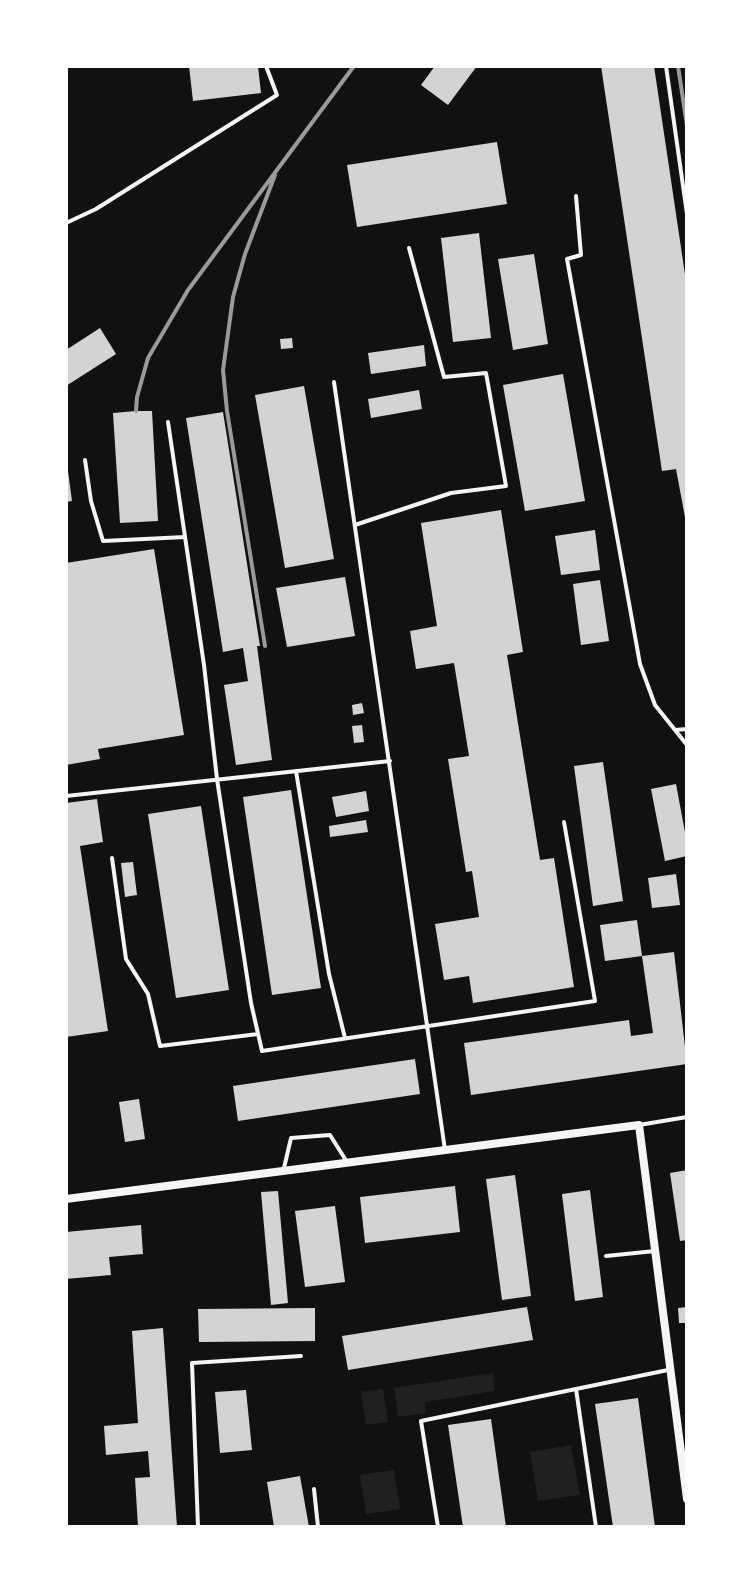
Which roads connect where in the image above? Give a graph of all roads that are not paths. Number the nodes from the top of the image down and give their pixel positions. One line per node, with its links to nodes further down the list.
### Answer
1 (266, 66): 5 (lane)
2 (666, 66): 4 (lane)
3 (576, 196): 13 (lane)
4 (687, 214)
5 (66, 223)
6 (409, 248): 10 (lane)
7 (334, 382): 10 (lane)
8 (168, 422): 11 (lane)
9 (85, 460): 11 (lane)
10 (355, 525): 15 (lane)
11 (185, 537): 17 (lane)
12 (687, 729): 13 (lane)
13 (675, 730): 14 (lane)
14 (687, 745)
15 (390, 761): 16 (lane); 21 (lane)
16 (296, 771): 17 (lane); 23 (lane)
17 (217, 779): 18 (lane); 22 (lane)
18 (66, 796)
19 (564, 822): 21 (lane)
20 (112, 858): 22 (lane)
21 (428, 1027): 23 (lane); 26 (lane)
22 (258, 1034): 23 (lane)
23 (345, 1038)
24 (687, 1117): 25 (lane)
25 (639, 1125): 26 (street); 30 (street)
26 (445, 1150): 27 (street)
27 (347, 1162): 28 (street); 28 (lane)
28 (284, 1171): 29 (street)
29 (66, 1199)
30 (656, 1251): 31 (lane); 33 (street)
31 (606, 1256)
32 (301, 1356): 38 (lane)
33 (671, 1370): 34 (lane); 35 (street)
34 (576, 1389): 40 (lane); 41 (lane)
35 (684, 1443): 37 (street)
36 (314, 1489): 39 (lane)
37 (687, 1499)
38 (198, 1527)
39 (318, 1527)
40 (438, 1527)
41 (596, 1527)

